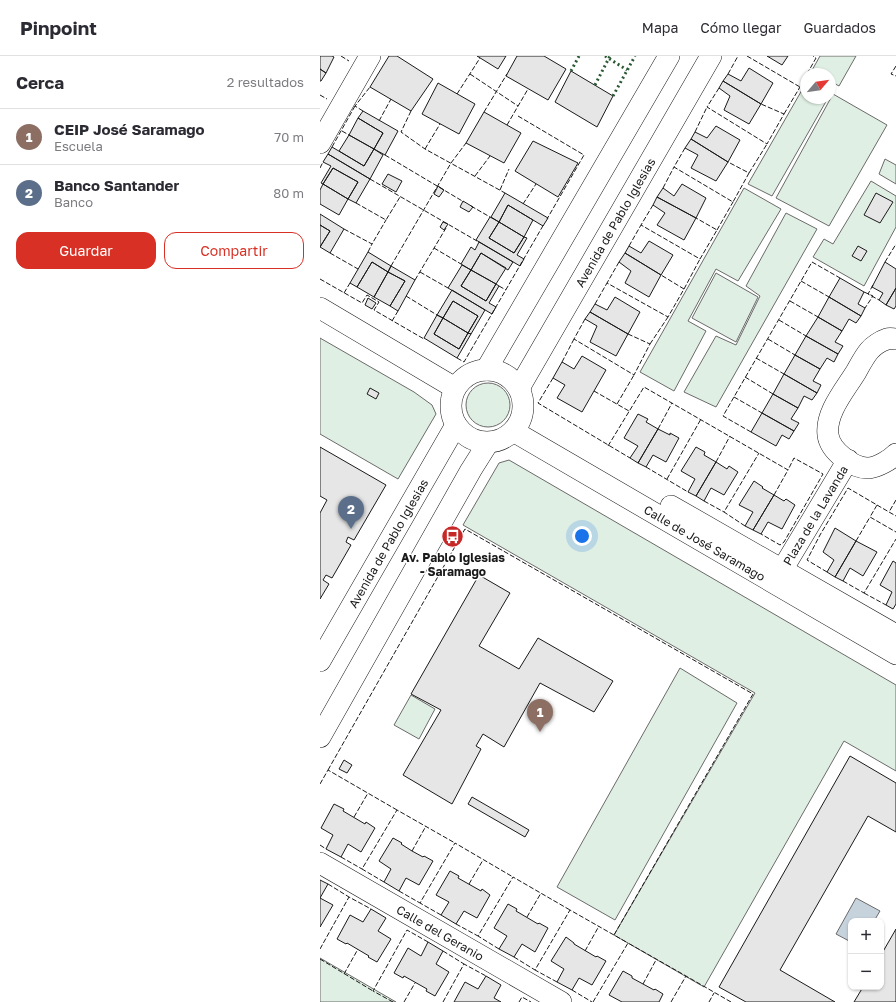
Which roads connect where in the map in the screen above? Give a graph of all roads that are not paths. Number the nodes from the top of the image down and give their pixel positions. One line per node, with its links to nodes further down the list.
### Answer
1 (370, 56): 4 (street)
2 (669, 56): 7 (street)
3 (711, 56): 9 (street, Avenida de Pablo Iglesias)
4 (320, 143)
5 (320, 308): 8 (street)
6 (896, 339): 14 (street, Plaza de la Lavanda)
7 (486, 370): 8 (street); 9 (street)
8 (456, 388): 10 (street)
9 (520, 389): 11 (street)
10 (456, 425): 12 (street); 18 (street, Avenida de Pablo Iglesias)
11 (518, 426): 12 (street); 15 (street, Calle de José Saramago); 17 (street, Calle de José Saramago)
12 (488, 443): 19 (street)
13 (896, 454): 14 (street, Plaza de la Lavanda)
14 (848, 460): 15 (street, Plaza de la Lavanda)
15 (782, 570): 16 (street, Calle de José Saramago)
16 (896, 635)
17 (896, 654)
18 (320, 661)
19 (320, 737)
20 (320, 863): 21 (street, Calle del Geranio)
21 (561, 1002)

